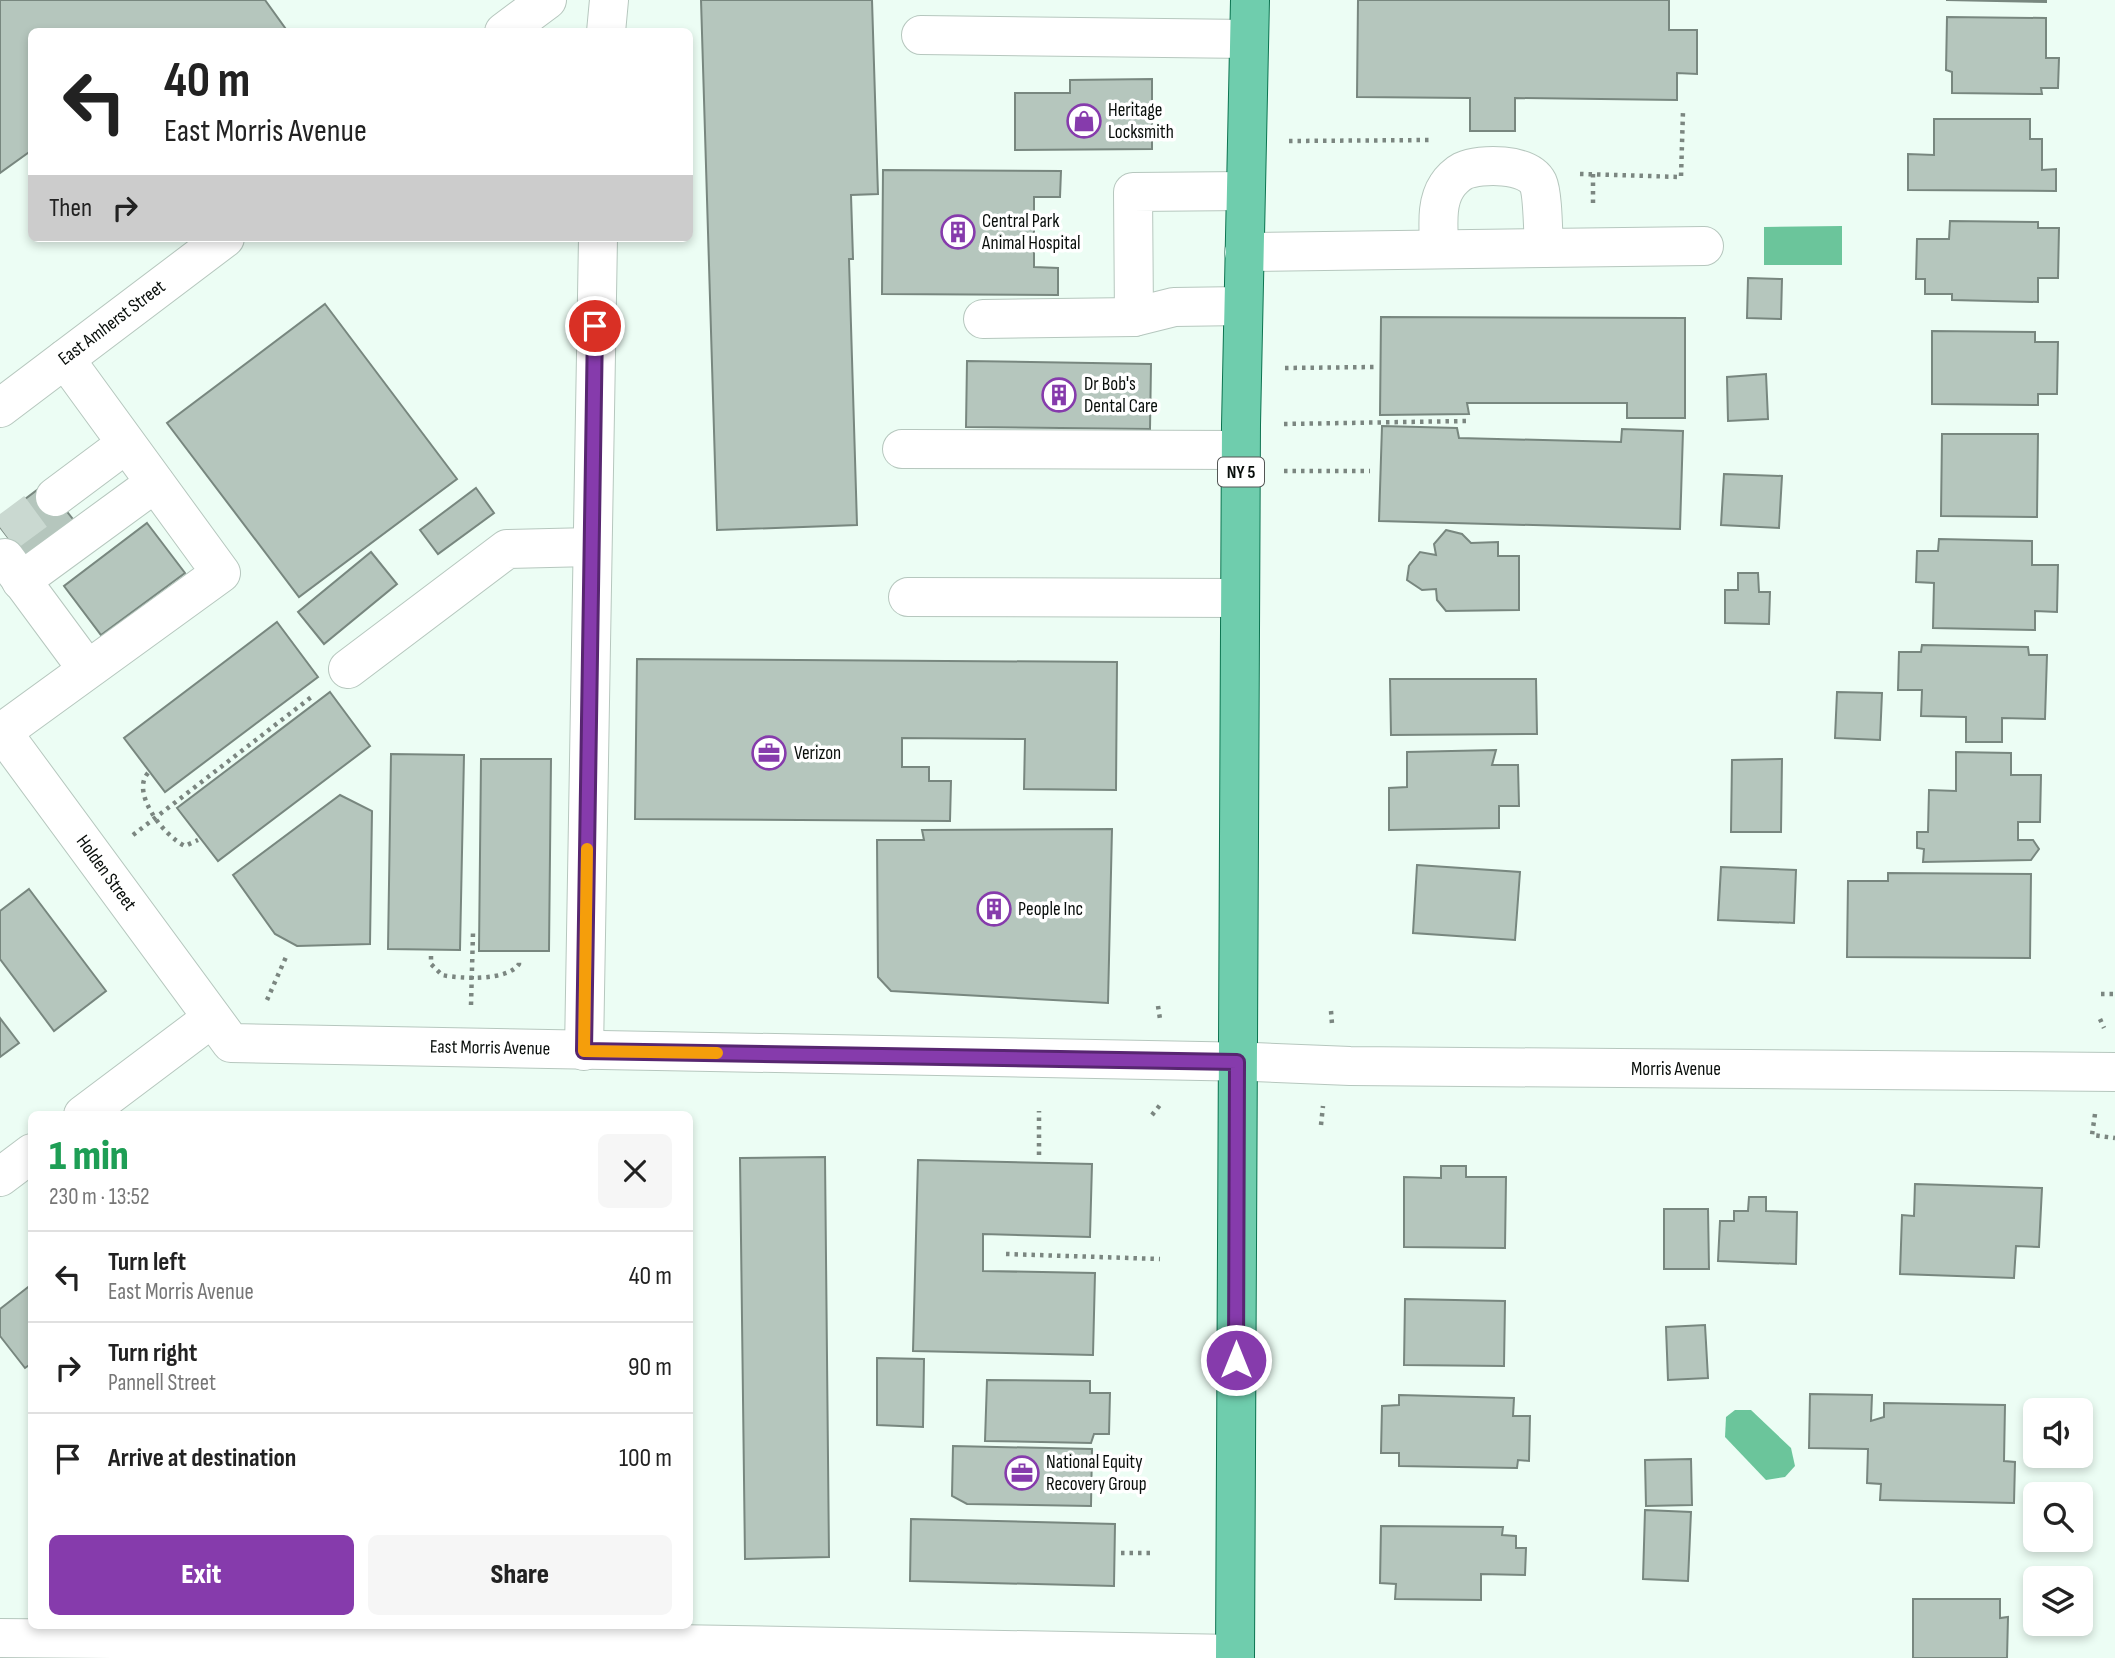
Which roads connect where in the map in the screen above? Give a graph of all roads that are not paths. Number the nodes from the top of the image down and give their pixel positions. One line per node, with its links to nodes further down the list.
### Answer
1 (547, 0): 4 (street)
2 (609, 0): 5 (street)
3 (1250, 0): 7 (main road, NY 5)
4 (509, 28)
5 (606, 28)
6 (921, 35): 7 (street)
7 (1249, 39): 8 (main road, NY 5)
8 (1245, 191): 14 (main road, NY 5); 16 (street)
9 (220, 242): 18 (street, East Amherst Street)
10 (598, 242): 25 (street)
11 (1704, 246): 12 (street)
12 (1544, 248): 13 (street); 13 (street)
13 (1439, 249): 14 (street)
14 (1244, 252): 15 (main road, NY 5)
15 (1244, 306): 16 (street); 22 (main road, NY 5)
16 (1134, 317): 17 (street)
17 (983, 319)
18 (65, 359): 19 (street, East Amherst Street); 20 (street)
19 (0, 408)
20 (126, 444): 23 (street); 24 (street)
21 (902, 449): 22 (street)
22 (1240, 450): 28 (main road, NY 5)
23 (155, 483): 26 (street); 29 (street)
24 (55, 497)
25 (591, 547): 30 (street); 33 (street)
26 (5, 554): 29 (street)
27 (908, 597): 28 (street)
28 (1239, 598): 34 (main road, NY 5)
29 (87, 669): 31 (street)
30 (348, 669)
31 (1, 731): 32 (street, Holden Street)
32 (212, 1018): 33 (street, East Morris Avenue); 36 (street)
33 (584, 1051): 34 (street, East Morris Avenue)
34 (1237, 1062): 35 (street, Morris Avenue); 42 (main road, NY 5)
35 (2115, 1072)
36 (88, 1111)
37 (28, 1156): 38 (street)
38 (0, 1177)
39 (0, 1638): 40 (street)
40 (114, 1649): 41 (street)
41 (615, 1651): 42 (street)
42 (1235, 1656)

